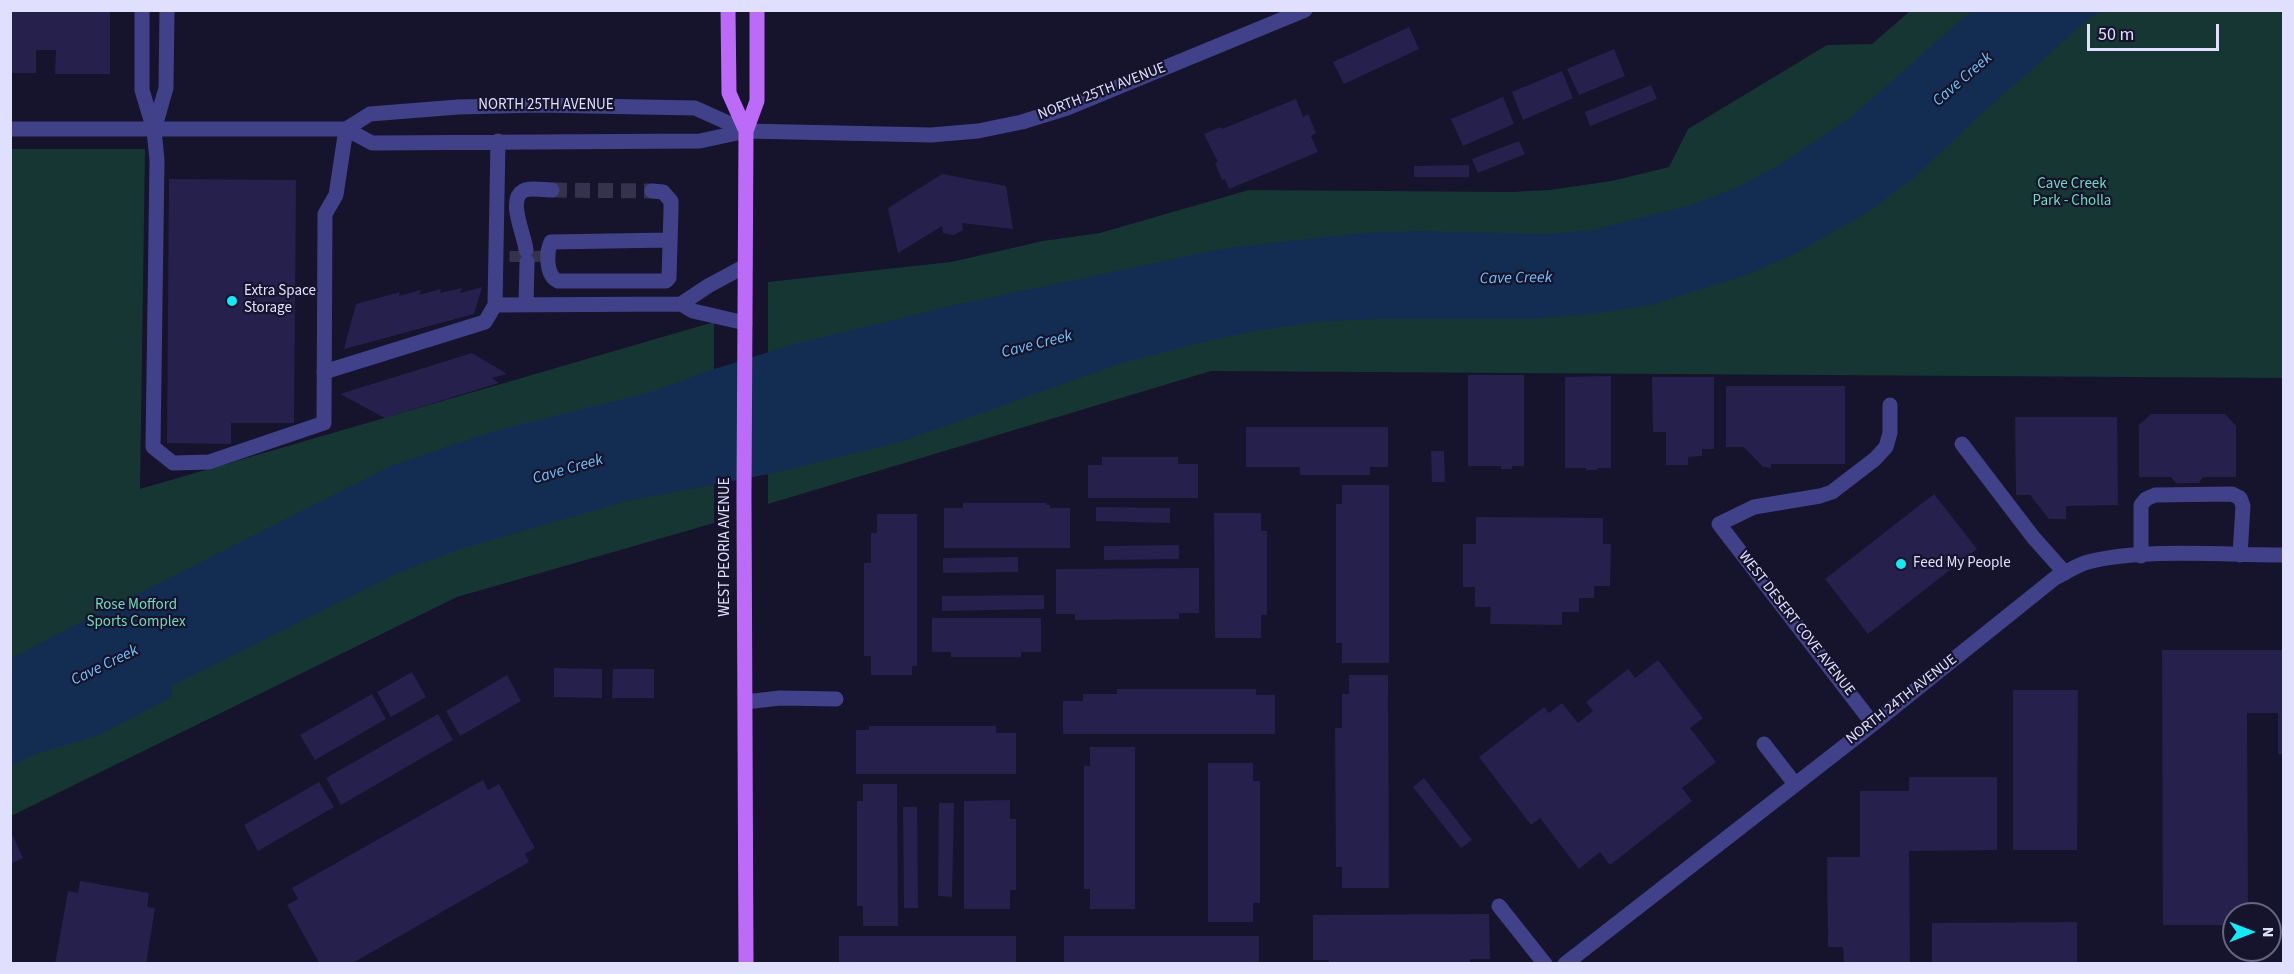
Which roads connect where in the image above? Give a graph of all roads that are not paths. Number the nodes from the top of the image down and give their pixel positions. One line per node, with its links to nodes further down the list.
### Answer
1 (142, 10): 8 (street)
2 (167, 10): 8 (street)
3 (728, 10): 9 (main road, WEST PEORIA AVENUE)
4 (757, 10): 9 (main road, WEST PEORIA AVENUE)
5 (1305, 10): 9 (street, NORTH 25TH AVENUE)
6 (10, 129): 8 (street, NORTH 25TH AVENUE)
7 (346, 129): 8 (street, NORTH 25TH AVENUE); 9 (street, NORTH 25TH AVENUE); 10 (street, NORTH 25TH AVENUE); 22 (street)
8 (154, 130): 22 (street)
9 (746, 131): 10 (street, NORTH 25TH AVENUE); 15 (main road, WEST PEORIA AVENUE)
10 (498, 141): 19 (street)
11 (552, 190): 14 (street)
12 (652, 191): 13 (street)
13 (670, 240): 16 (street); 16 (street)
14 (527, 256): 20 (street); 20 (street)
15 (745, 266): 18 (street); 21 (main road, WEST PEORIA AVENUE)
16 (619, 282): 17 (street)
17 (619, 304): 18 (street); 20 (street)
18 (681, 304): 21 (street)
19 (495, 305): 20 (street); 22 (street)
20 (526, 305)
21 (745, 324): 30 (main road, WEST PEORIA AVENUE)
22 (324, 372)
23 (1890, 405): 31 (street, WEST DESERT COVE AVENUE)
24 (1962, 444): 28 (street)
25 (2240, 555): 26 (street, NORTH 24TH AVENUE); 27 (street, NORTH 24TH AVENUE); 27 (street)
26 (2283, 555)
27 (2141, 556): 28 (street, NORTH 24TH AVENUE)
28 (2065, 573): 31 (street, NORTH 24TH AVENUE)
29 (836, 699): 30 (street)
30 (745, 702): 35 (main road, WEST PEORIA AVENUE)
31 (1873, 724): 33 (street, NORTH 24TH AVENUE)
32 (1764, 744): 33 (street)
33 (1795, 784): 37 (street, NORTH 24TH AVENUE)
34 (1499, 906): 36 (street)
35 (746, 963)
36 (1545, 963)
37 (1565, 963)

